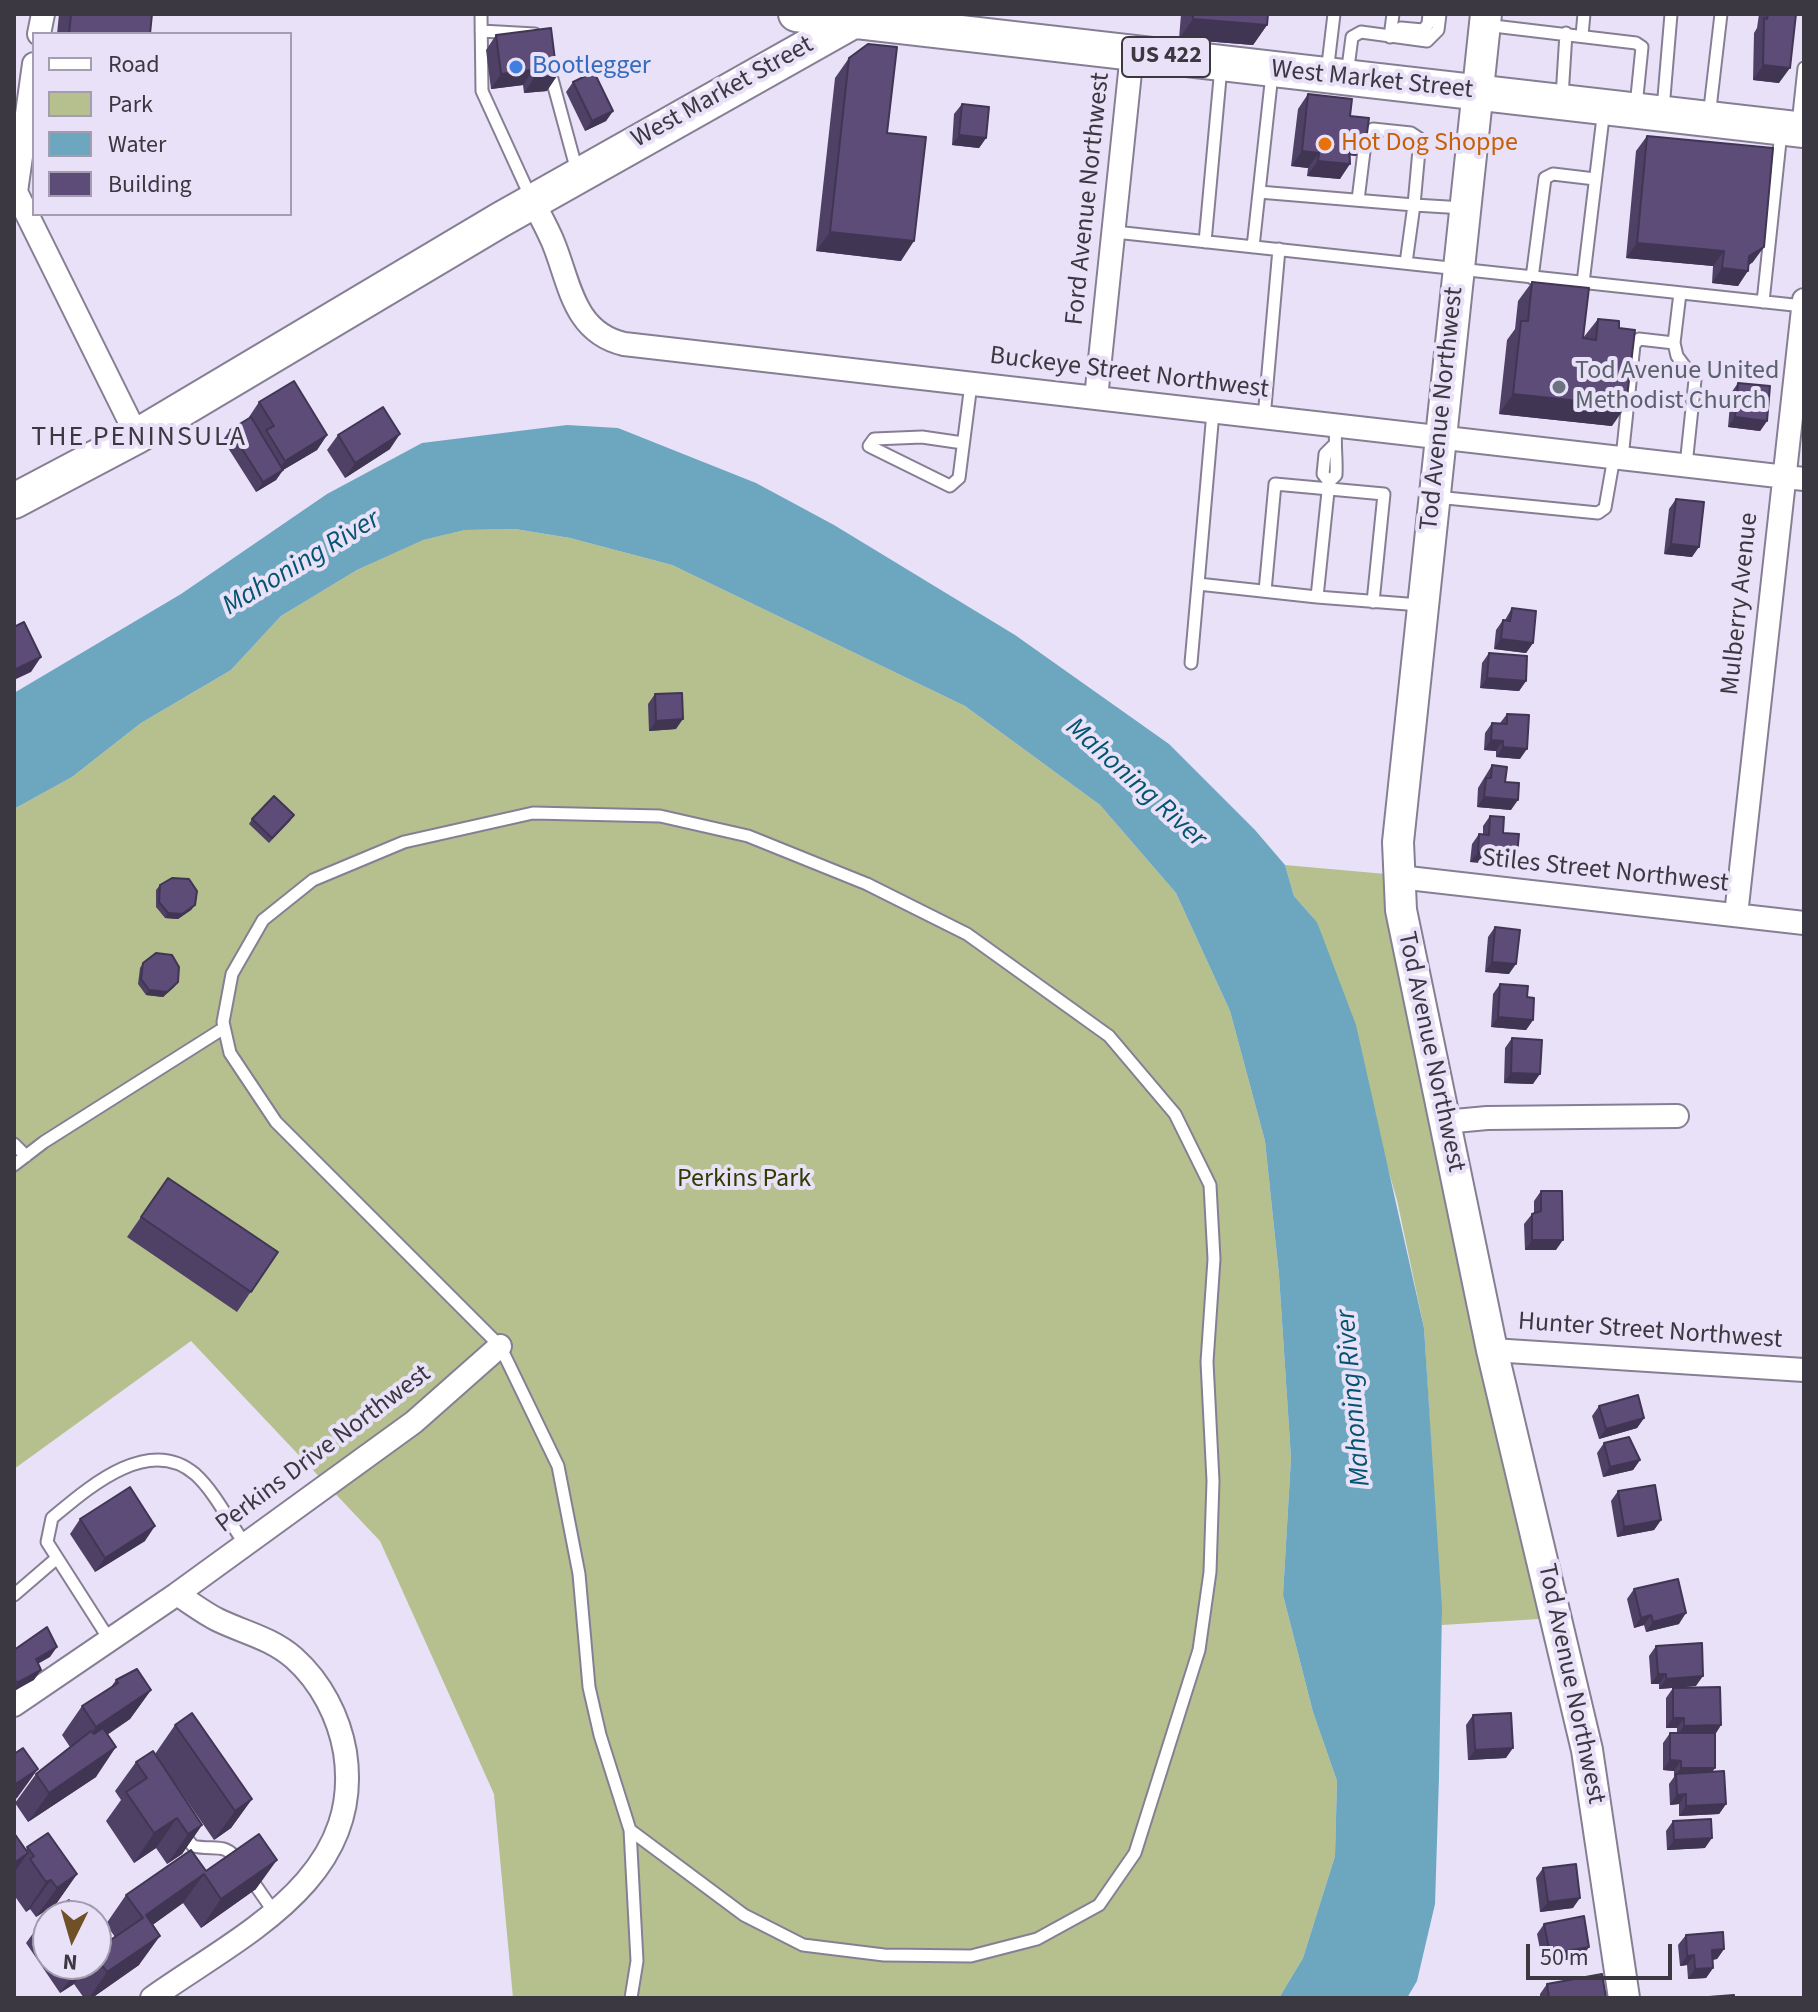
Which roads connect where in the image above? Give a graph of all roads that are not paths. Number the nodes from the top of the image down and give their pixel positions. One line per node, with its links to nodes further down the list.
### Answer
1 (481, 14): 12 (lane)
2 (796, 14): 10 (main road, US 422)
3 (1334, 14): 22 (lane)
4 (1393, 14): 15 (lane)
5 (1429, 14): 15 (lane)
6 (1440, 14): 15 (lane)
7 (1584, 14): 14 (lane)
8 (1671, 14): 26 (lane)
9 (1721, 14): 27 (lane)
10 (855, 20): 17 (main road, West Market Street / US 422); 29 (main road, West Market Street)
11 (1486, 20): 13 (lane); 24 (main road, Tod Avenue Northwest)
12 (481, 31): 16 (lane); 33 (lane)
13 (1566, 33): 14 (lane); 25 (lane)
14 (1582, 35): 26 (lane)
15 (1390, 37): 22 (lane)
16 (545, 48)
17 (1132, 53): 19 (main road, West Market Street / US 422); 36 (street, Ford Avenue Northwest)
18 (547, 60): 29 (lane)
19 (1221, 64): 21 (main road, West Market Street / US 422); 37 (lane)
20 (1804, 68): 28 (lane)
21 (1272, 69): 22 (main road, West Market Street / US 422); 31 (lane)
22 (1337, 76): 24 (main road, West Market Street / US 422)
23 (32, 78): 54 (street)
24 (1478, 93): 25 (main road, West Market Street / US 422); 35 (main road, Tod Avenue Northwest)
25 (1561, 102): 26 (main road, West Market Street / US 422)
26 (1634, 110): 27 (main road, West Market Street / US 422); 30 (lane)
27 (1708, 119): 28 (main road, West Market Street / US 422)
28 (1794, 128): 46 (lane)
29 (578, 175): 33 (main road, West Market Street)
30 (1595, 179): 42 (lane); 43 (lane)
31 (1259, 192): 32 (lane); 38 (lane)
32 (1358, 200): 34 (lane); 34 (lane)
33 (533, 202): 50 (street, Buckeye Street Northwest); 54 (main road, West Market Street)
34 (1414, 205): 35 (lane); 40 (lane)
35 (1464, 209): 41 (main road, Tod Avenue Northwest)
36 (1115, 232): 37 (lane); 51 (street, Ford Avenue Northwest)
37 (1205, 242): 38 (lane)
38 (1253, 247): 39 (lane)
39 (1279, 249): 40 (lane); 53 (lane)
40 (1406, 263): 41 (lane)
41 (1458, 270): 42 (lane); 56 (main road, Tod Avenue Northwest)
42 (1532, 278): 43 (lane)
43 (1583, 283): 44 (lane)
44 (1680, 293): 46 (lane); 48 (lane)
45 (1804, 300): 47 (street, Mulberry Avenue)
46 (1763, 302): 47 (lane)
47 (1803, 306): 49 (street, Mulberry Avenue)
48 (1674, 343): 58 (lane); 59 (lane)
49 (1801, 357): 60 (street, Mulberry Avenue)
50 (971, 384): 51 (street, Buckeye Street Northwest); 57 (lane)
51 (1096, 398): 52 (street, Buckeye Street Northwest)
52 (1213, 412): 53 (street, Buckeye Street Northwest); 64 (lane)
53 (1264, 418): 55 (street, Buckeye Street Northwest)
54 (137, 436): 63 (main road, West Market Street)
55 (1335, 436): 56 (street, Buckeye Street Northwest); 61 (lane)
56 (1439, 437): 58 (street, Buckeye Street Northwest); 62 (main road, Tod Avenue Northwest)
57 (963, 443): 57 (lane)
58 (1618, 458): 59 (street, Buckeye Street Northwest); 62 (lane)
59 (1686, 465): 60 (street, Buckeye Street Northwest)
60 (1794, 477): 71 (street, Mulberry Avenue)
61 (1328, 485): 65 (lane); 66 (lane); 67 (lane)
62 (1433, 497): 68 (main road, Tod Avenue Northwest)
63 (14, 501)
64 (1198, 584): 65 (lane); 69 (lane)
65 (1265, 591): 66 (lane)
66 (1317, 597): 67 (lane)
67 (1373, 602): 68 (lane)
68 (1422, 605): 70 (main road, Tod Avenue Northwest)
69 (1191, 663)
70 (1399, 877): 71 (street, Stiles Street Northwest); 75 (main road, Tod Avenue Northwest)
71 (1736, 915): 72 (street, Stiles Street Northwest)
72 (1804, 923)
73 (224, 1028): 77 (lane); 79 (lane); 89 (lane)
74 (1677, 1116): 75 (street)
75 (1444, 1122): 80 (main road, Tod Avenue Northwest)
76 (14, 1144): 77 (lane)
77 (26, 1156): 78 (lane)
78 (14, 1165)
79 (500, 1346): 82 (street, Perkins Drive Northwest); 89 (lane)
80 (1492, 1350): 81 (street, Hunter Street Northwest); 93 (main road, Tod Avenue Northwest)
81 (1804, 1370)
82 (246, 1546): 83 (lane); 84 (street, Perkins Drive Northwest)
83 (57, 1558): 85 (lane); 86 (lane)
84 (177, 1594): 86 (street, Perkins Drive Northwest); 90 (street)
85 (14, 1595)
86 (109, 1639): 87 (street, Perkins Drive Northwest)
87 (14, 1705)
88 (172, 1823): 90 (lane)
89 (630, 1830): 92 (lane)
90 (274, 1912): 91 (street)
91 (152, 1998)
92 (631, 1998)
93 (1624, 1998)

